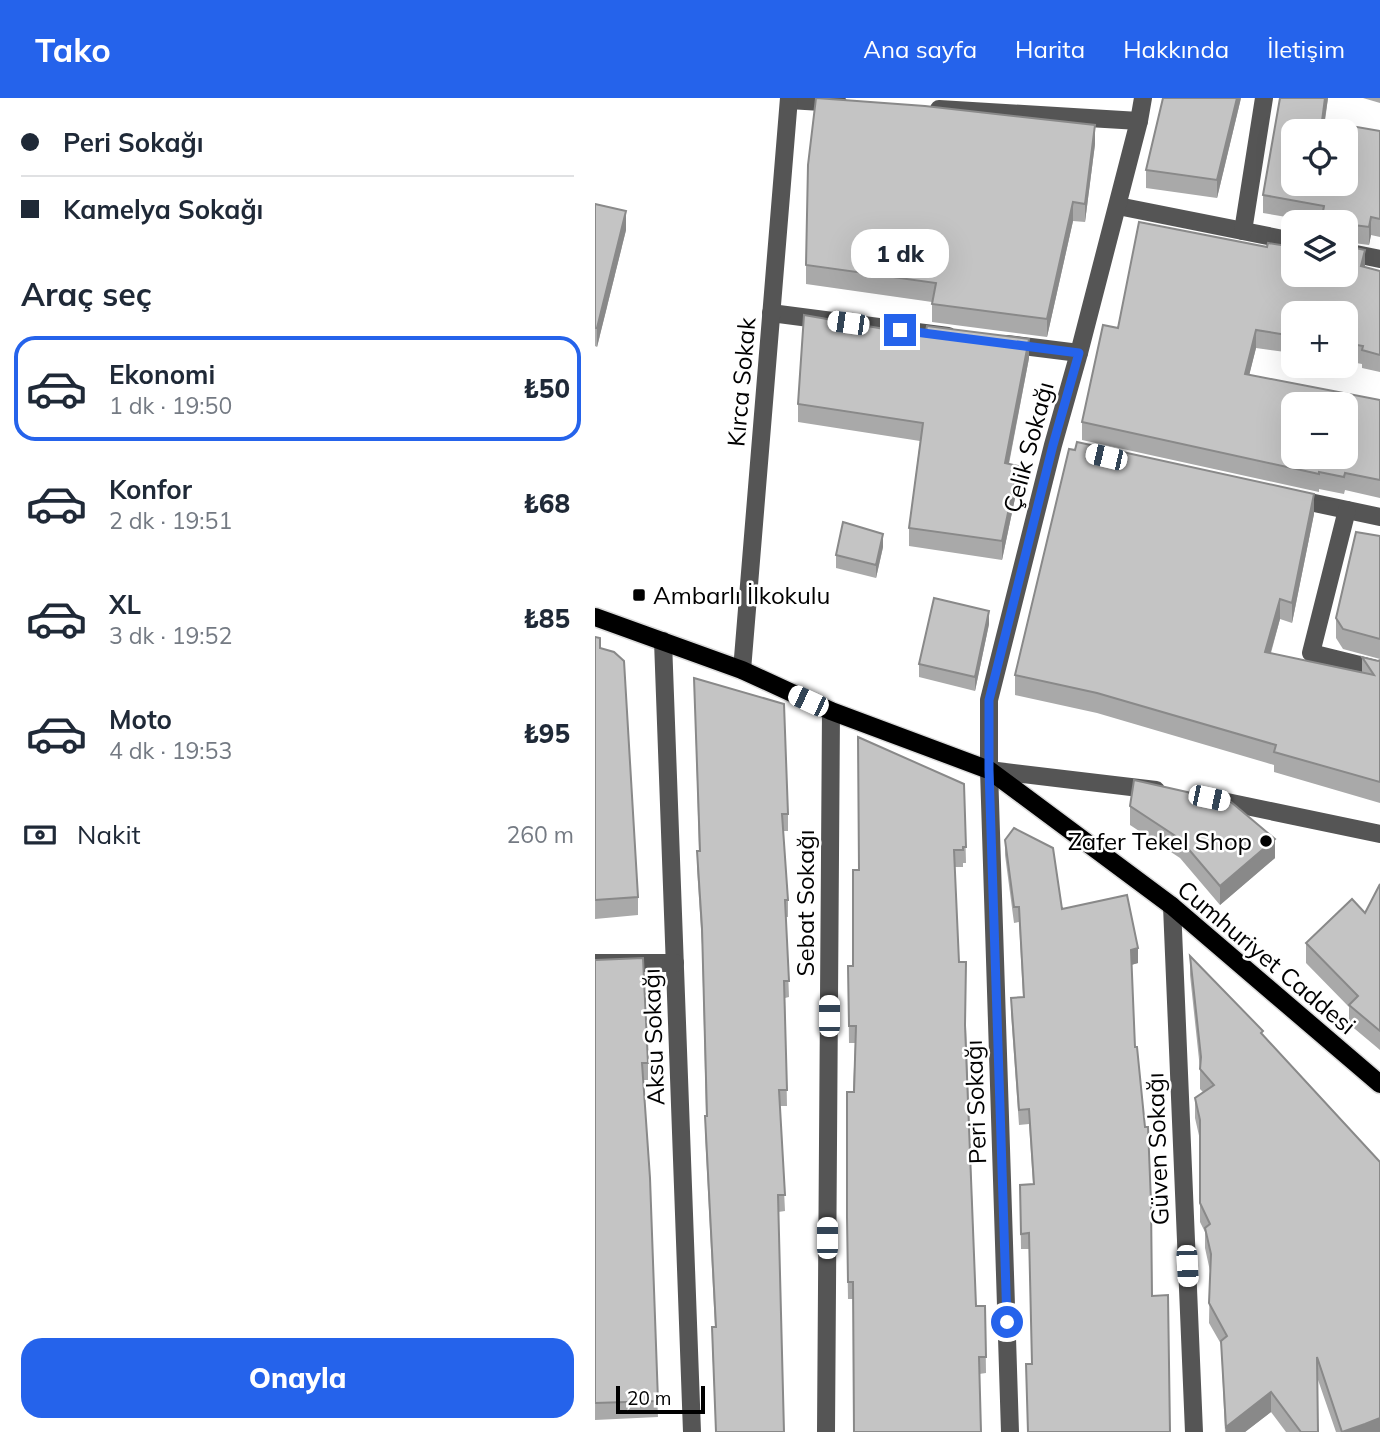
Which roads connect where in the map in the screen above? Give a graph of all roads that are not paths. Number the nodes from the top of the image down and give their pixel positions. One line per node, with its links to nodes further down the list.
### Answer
1 (1143, 98): 6 (street, Çelik Sokağı)
2 (1264, 98): 8 (street)
3 (789, 99): 4 (street); 12 (street, Kırca Sokak)
4 (857, 104)
5 (924, 108): 6 (street)
6 (1139, 121): 7 (street, Çelik Sokağı)
7 (1118, 206): 8 (street); 15 (street, Çelik Sokağı)
8 (1243, 231): 9 (street)
9 (1281, 239)
10 (1358, 254): 11 (street)
11 (1380, 259)
12 (771, 313): 13 (street); 21 (street, Kırca Sokak)
13 (959, 337)
14 (986, 341): 15 (street)
15 (1079, 353): 24 (street, Çelik Sokağı)
16 (1280, 495): 17 (street)
17 (1347, 510): 18 (street); 22 (street)
18 (1380, 517)
19 (595, 617): 20 (main road, Cumhuriyet Caddesi)
20 (663, 641): 21 (main road, Cumhuriyet Caddesi); 28 (street, Aksu Sokağı)
21 (742, 670): 23 (main road, Cumhuriyet Caddesi)
22 (1380, 670)
23 (831, 711): 24 (main road, Cumhuriyet Caddesi); 31 (street, Sebat Sokağı)
24 (989, 770): 25 (street); 26 (main road, Cumhuriyet Caddesi); 32 (street, Peri Sokağı)
25 (1380, 834)
26 (1172, 906): 29 (main road, Cumhuriyet Caddesi); 33 (street, Güven Sokağı)
27 (595, 963): 28 (street)
28 (675, 963): 30 (street, Aksu Sokağı)
29 (1380, 1084)
30 (692, 1432)
31 (826, 1432)
32 (1010, 1432)
33 (1193, 1432)

